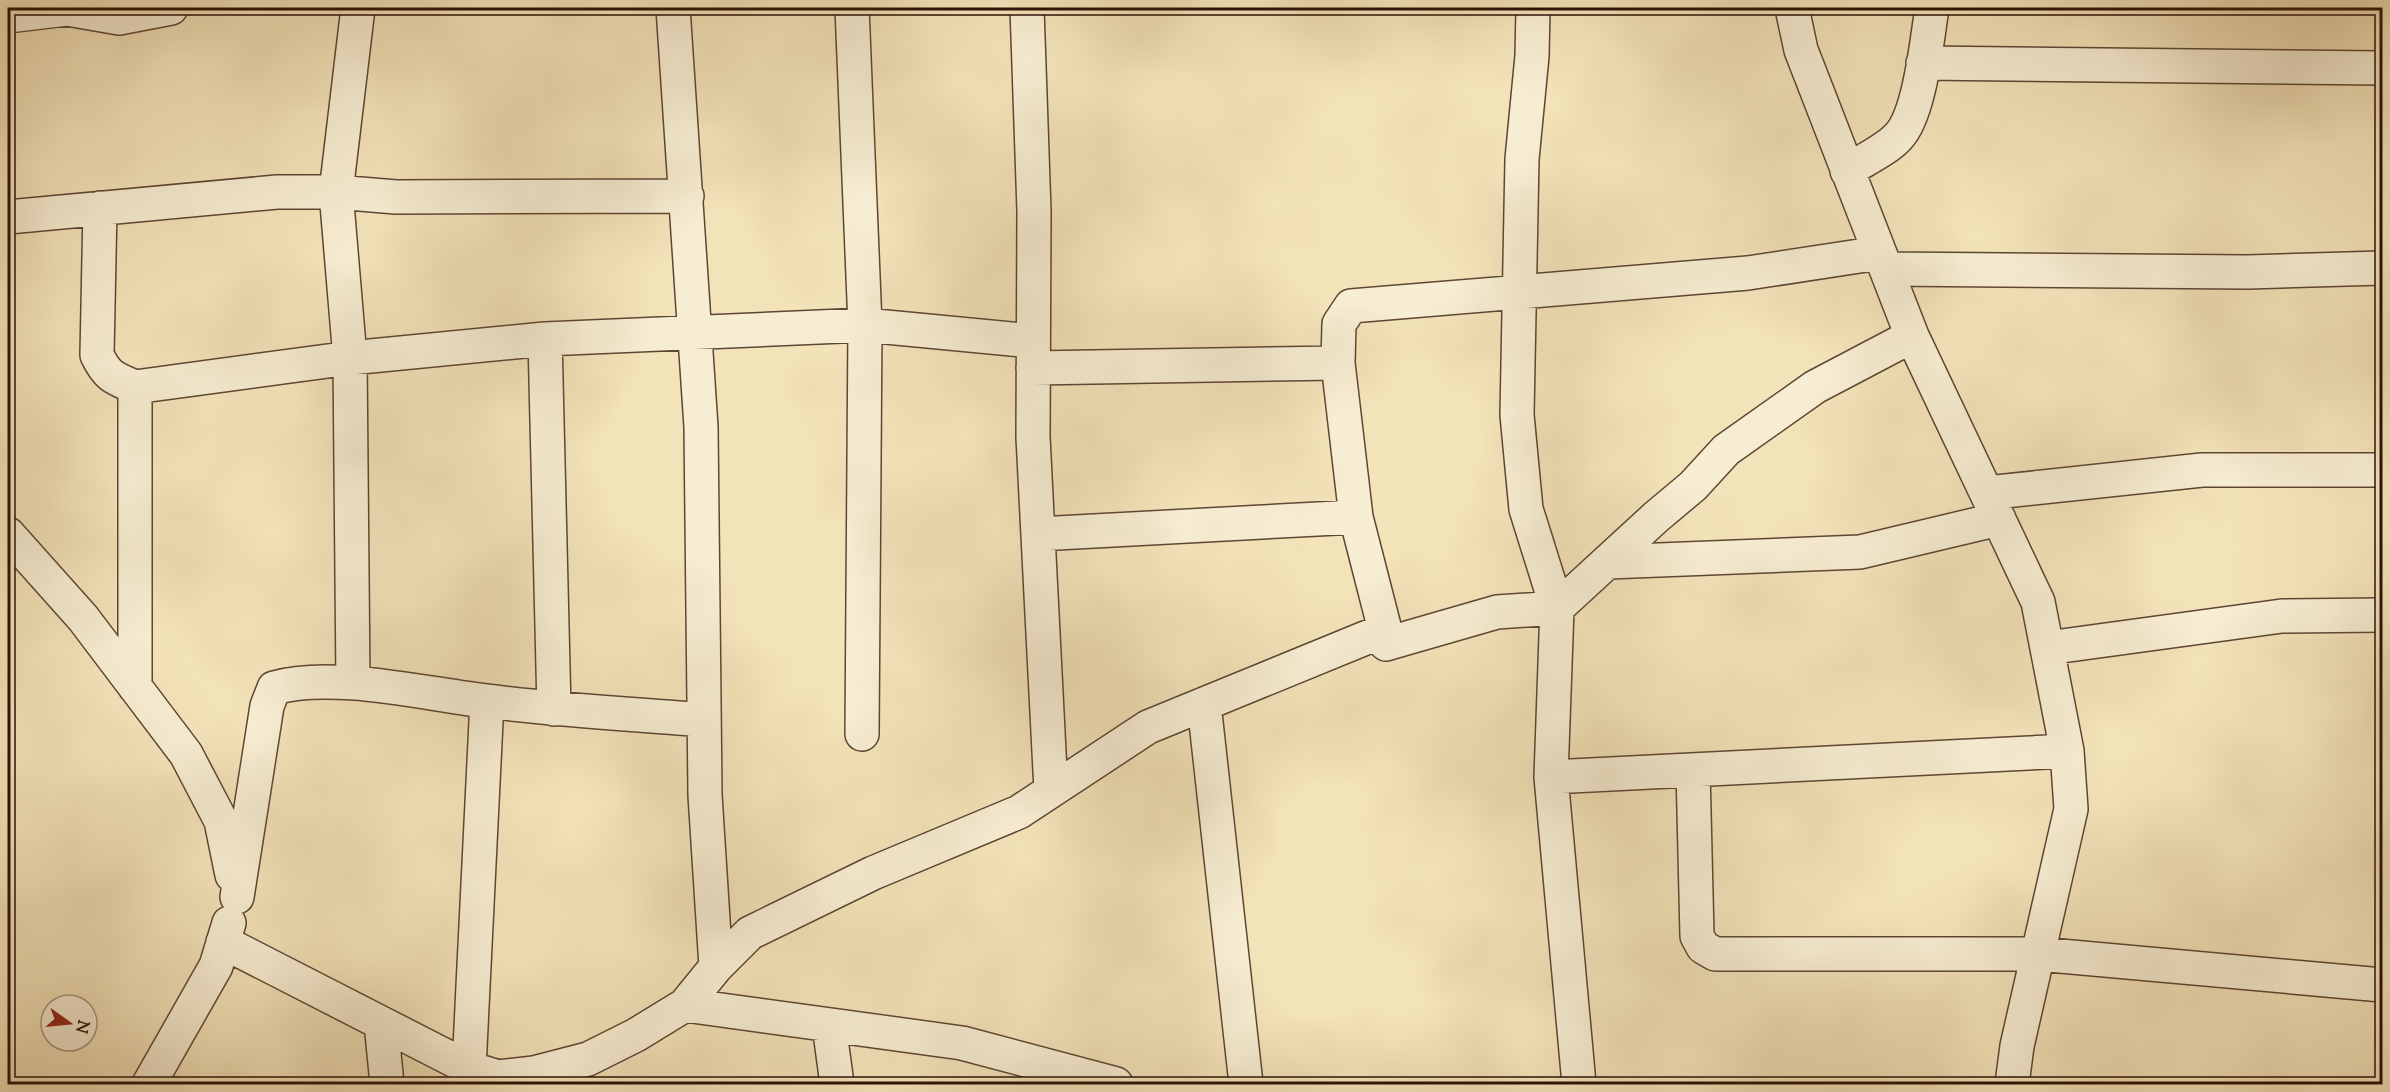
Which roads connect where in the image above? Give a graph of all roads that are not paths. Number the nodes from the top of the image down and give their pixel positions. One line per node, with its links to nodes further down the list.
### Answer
1 (171, 8): 9 (street)
2 (358, 8): 14 (street)
3 (673, 8): 15 (street)
4 (852, 8): 21 (street)
5 (1027, 8): 25 (street)
6 (1533, 8): 20 (street)
7 (1792, 8): 13 (street)
8 (1932, 8): 11 (street)
9 (119, 13): 10 (street)
10 (8, 16)
11 (1923, 63): 12 (street); 13 (street)
12 (2382, 68)
13 (1847, 171): 18 (street)
14 (336, 192): 15 (street); 16 (street); 26 (street)
15 (687, 196): 22 (street)
16 (100, 208): 17 (street); 28 (street)
17 (8, 217)
18 (1883, 261): 19 (street); 20 (street); 23 (street)
19 (2382, 268)
20 (1519, 292): 27 (street); 35 (street)
21 (865, 325): 22 (street); 25 (street); 45 (street)
22 (695, 334): 24 (street); 44 (street)
23 (1912, 336): 30 (street); 34 (street)
24 (546, 339): 26 (street); 43 (street)
25 (1033, 354): 27 (street); 33 (street)
26 (350, 358): 28 (street); 39 (street)
27 (1338, 363): 31 (street)
28 (135, 387): 40 (street)
29 (2382, 470): 30 (street)
30 (1993, 506): 34 (street); 38 (street)
31 (1356, 517): 33 (street); 37 (street)
32 (8, 534): 40 (street)
33 (1038, 534): 49 (street)
34 (1608, 562): 35 (street)
35 (1557, 608): 37 (street); 48 (street)
36 (2382, 615): 38 (street)
37 (1385, 630): 42 (street)
38 (2047, 648): 46 (street)
39 (353, 683): 41 (street); 50 (street)
40 (135, 687): 50 (street)
41 (487, 701): 43 (street); 58 (street)
42 (1204, 704): 49 (street); 65 (street)
43 (554, 709): 44 (street)
44 (704, 720): 53 (street)
45 (862, 734)
46 (2067, 751): 47 (street); 52 (street)
47 (1693, 770): 48 (street); 52 (street)
48 (1551, 777): 66 (street)
49 (1051, 791): 53 (street)
50 (237, 897): 51 (street)
51 (224, 942): 56 (street); 61 (street)
52 (2038, 954): 54 (street); 67 (street)
53 (716, 967): 55 (street)
54 (2382, 985)
55 (685, 1005): 57 (street); 59 (street)
56 (381, 1023): 58 (street); 62 (street)
57 (829, 1025): 60 (street); 63 (street)
58 (469, 1068): 59 (street)
59 (589, 1072)
60 (1070, 1078): 64 (street)
61 (149, 1084)
62 (387, 1084)
63 (837, 1084)
64 (1116, 1084)
65 (1246, 1084)
66 (1578, 1084)
67 (2012, 1084)

